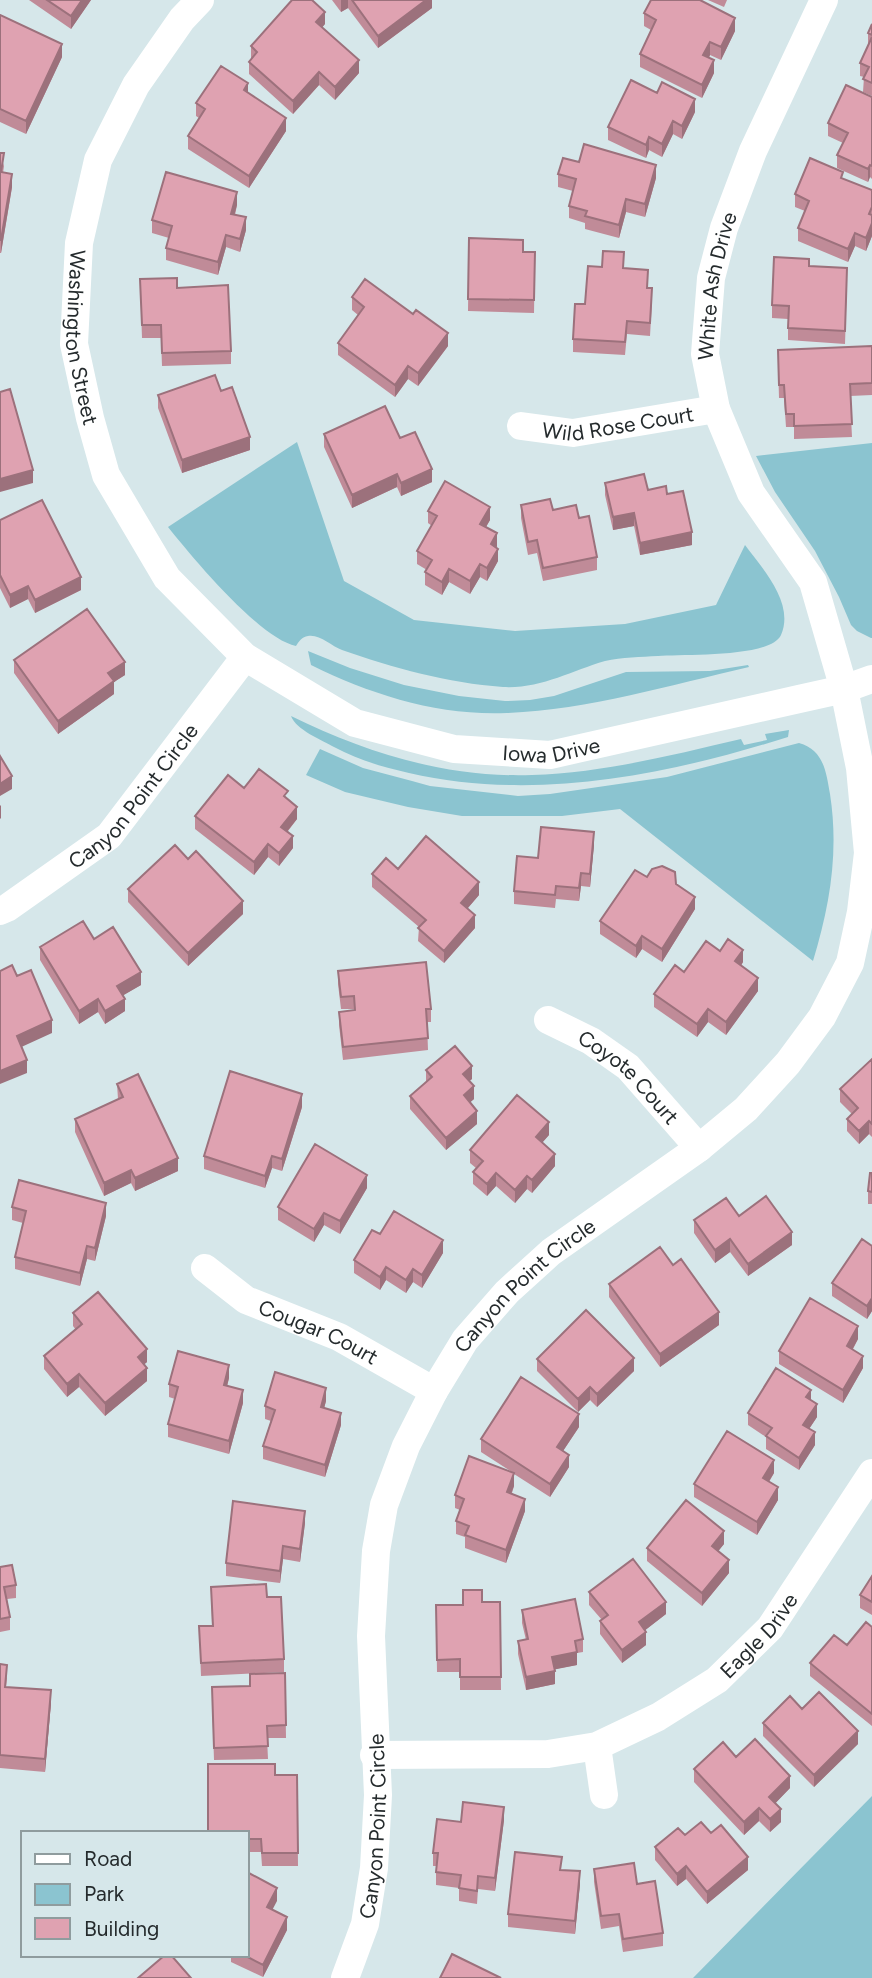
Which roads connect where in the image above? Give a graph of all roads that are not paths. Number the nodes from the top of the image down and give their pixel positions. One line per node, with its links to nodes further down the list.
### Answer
1 (200, 0): 5 (street, Washington Street)
2 (824, 0): 3 (street, White Ash Drive)
3 (716, 409): 4 (street, Wild Rose Court); 7 (street, White Ash Drive)
4 (521, 426)
5 (245, 657): 7 (street, Iowa Drive); 8 (street, Canyon Point Circle)
6 (872, 680): 7 (street, Iowa Drive)
7 (844, 689): 9 (street, Canyon Point Circle)
8 (0, 911)
9 (861, 968): 11 (street, Canyon Point Circle)
10 (548, 1020): 11 (street, Coyote Court)
11 (699, 1148): 13 (street, Canyon Point Circle)
12 (205, 1268): 13 (street, Cougar Court)
13 (434, 1391): 16 (street, Canyon Point Circle)
14 (872, 1473): 15 (street, Eagle Drive)
15 (597, 1746): 16 (street, Eagle Drive); 17 (street)
16 (374, 1755): 18 (street, Canyon Point Circle)
17 (604, 1794)
18 (345, 1978)

